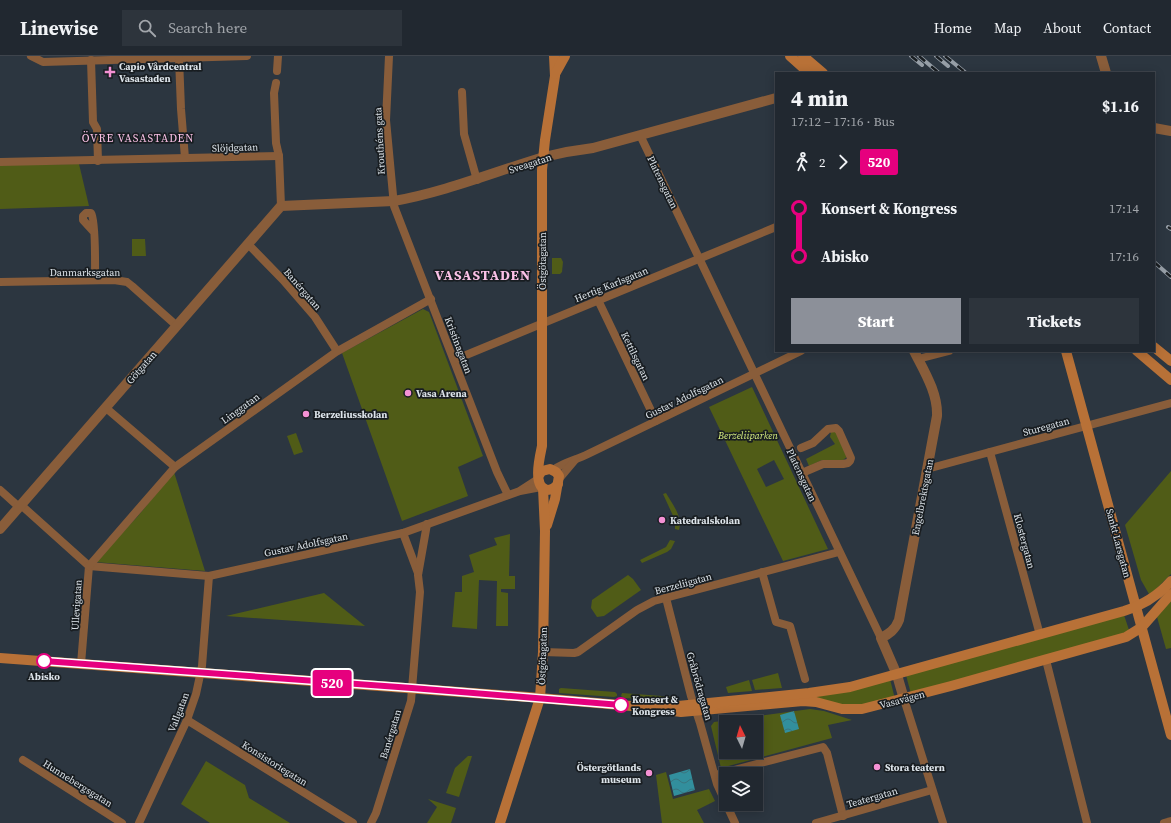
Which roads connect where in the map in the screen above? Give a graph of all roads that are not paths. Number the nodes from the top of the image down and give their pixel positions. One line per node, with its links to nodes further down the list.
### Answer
1 (31, 56): 11 (street)
2 (247, 56): 10 (street)
3 (278, 56): 12 (street)
4 (388, 56): 31 (street, Krouthéns gata)
5 (554, 56): 16 (main road, Östgötagatan)
6 (566, 56): 16 (main road, Östgötagatan)
7 (790, 56): 13 (main road)
8 (803, 56): 14 (main road)
9 (1101, 56): 15 (street)
10 (179, 58): 11 (street); 27 (street)
11 (91, 60): 28 (street)
12 (277, 71)
13 (808, 72)
14 (822, 72)
15 (1106, 72)
16 (554, 76): 26 (main road, Östgötagatan)
17 (276, 83): 25 (street)
18 (462, 92): 30 (street)
19 (775, 98): 24 (street, Sveagatan)
20 (1155, 128): 21 (street)
21 (1171, 131)
22 (1155, 134): 23 (street)
23 (1171, 134)
24 (640, 135): 26 (street, Sveagatan); 36 (street, Platensgatan)
25 (279, 156): 27 (street, Slöjdgatan); 32 (street)
26 (544, 157): 30 (street, Sveagatan); 41 (main road, Östgötagatan)
27 (185, 158): 28 (street, Slöjdgatan)
28 (98, 161): 29 (street, Slöjdgatan)
29 (0, 162)
30 (477, 180): 31 (street, Sveagatan)
31 (394, 201): 32 (street, Sveagatan); 39 (street, Kristinagatan)
32 (281, 206): 35 (street, Götgatan)
33 (775, 227): 36 (street, Hertig Karlsgatan)
34 (94, 232): 37 (street)
35 (248, 244): 42 (street, Götgatan); 44 (street, Banérgatan)
36 (699, 258): 40 (street, Hertig Karlsgatan); 52 (street, Platensgatan)
37 (95, 280): 38 (street, Danmarksgatan); 42 (street, Danmarksgatan)
38 (0, 282)
39 (432, 299): 44 (street, Linggatan); 50 (street, Kristinagatan)
40 (598, 300): 41 (street, Hertig Karlsgatan); 56 (street, Kettilsgatan)
41 (542, 323): 50 (street, Hertig Karlsgatan); 58 (main road, Östgötagatan)
42 (177, 326): 55 (street, Götgatan)
43 (1155, 348): 51 (main road)
44 (337, 351): 62 (street, Linggatan)
45 (799, 352): 52 (street, Gustav Adolfsgatan)
46 (941, 352): 49 (street)
47 (1066, 352): 57 (main road, Sankt Larsgatan)
48 (1139, 352): 53 (main road)
49 (916, 355): 63 (street, Engelbrektsgatan)
50 (454, 360): 69 (street, Kristinagatan)
51 (1171, 361)
52 (755, 373): 56 (street, Gustav Adolfsgatan); 65 (street, Platensgatan)
53 (1171, 380)
54 (1170, 403): 57 (street, Sturegatan)
55 (106, 408): 62 (street); 70 (street, Götgatan)
56 (656, 421): 61 (street, Gustav Adolfsgatan)
57 (1087, 426): 60 (street, Sturegatan); 83 (main road, Sankt Larsgatan)
58 (542, 446): 64 (main road, Östgötagatan); 66 (main road, Östgötagatan)
59 (801, 448): 65 (street)
60 (990, 452): 63 (street, Sturegatan); 85 (street, Klostergatan)
61 (575, 460): 64 (street, Gustav Adolfsgatan); 67 (street, Gustav Adolfsgatan)
62 (175, 468): 76 (street, Linggatan)
63 (927, 469): 86 (street, Engelbrektsgatan)
64 (553, 470): 66 (main road); 67 (main road)
65 (802, 473): 75 (street, Platensgatan)
66 (540, 482): 67 (main road); 69 (street, Gustav Adolfsgatan); 73 (main road, Östgötagatan)
67 (558, 482): 73 (main road, Östgötagatan)
68 (0, 490): 70 (street, Ullevigatan)
69 (508, 495): 71 (street, Gustav Adolfsgatan)
70 (20, 506): 72 (street, Götgatan); 76 (street, Ullevigatan)
71 (427, 524): 74 (street, Gustav Adolfsgatan); 78 (street, Banérgatan)
72 (0, 529)
73 (545, 531): 87 (main road, Östgötagatan)
74 (403, 533): 78 (street, Banérgatan); 79 (street, Gustav Adolfsgatan)
75 (839, 552): 77 (street, Berzeliigatan); 86 (street, Platensgatan)
76 (89, 566): 79 (street, Gustav Adolfsgatan); 90 (street, Ullevigatan)
77 (762, 572): 82 (street, Berzeliigatan); 93 (street)
78 (418, 575): 94 (street, Banérgatan)
79 (209, 576): 91 (street, Vallgatan)
80 (1171, 581): 83 (main road, Vasavägen)
81 (1171, 594): 84 (main road, Vasavägen)
82 (666, 598): 87 (street, Berzeliigatan); 97 (street, Gråbrödragatan)
83 (1136, 607): 84 (main road, Sankt Larsgatan); 85 (main road, Vasavägen)
84 (1142, 627): 89 (main road, Vasavägen); 99 (main road, Sankt Larsgatan)
85 (1040, 635): 92 (main road, Vasavägen)
86 (880, 638): 92 (street, Platensgatan)
87 (543, 652): 95 (main road, Östgötagatan)
88 (0, 658): 90 (main road, Vasavägen)
89 (1046, 660): 96 (main road, Vasavägen); 113 (street)
90 (81, 664): 91 (main road, Vasavägen)
91 (201, 673): 94 (main road, Vasavägen); 98 (street, Vallgatan)
92 (897, 674): 96 (street, Platensgatan); 97 (main road, Vasavägen)
93 (805, 679)
94 (412, 688): 95 (main road, Vasavägen); 108 (street, Banérgatan)
95 (540, 698): 97 (main road, Vasavägen); 109 (main road, Östgötagatan)
96 (904, 699): 97 (main road, Vasavägen); 102 (street, Platensgatan)
97 (695, 708): 101 (street, Gråbrödragatan)
98 (187, 720): 106 (street, Vallgatan); 107 (street, Konsistoriegatan)
99 (1171, 735)
100 (23, 760): 105 (street, Hunnebergsgatan)
101 (715, 776): 103 (street); 110 (street, Gråbrödragatan)
102 (932, 790): 103 (street, Teatergatan); 112 (street, Platensgatan)
103 (843, 816): 111 (street, Teatergatan)
104 (1171, 821): 114 (street)
105 (122, 823)
106 (139, 823)
107 (353, 823)
108 (371, 823)
109 (500, 823)
110 (735, 823)
111 (816, 823)
112 (943, 823)
113 (1087, 823)
114 (1164, 823)

